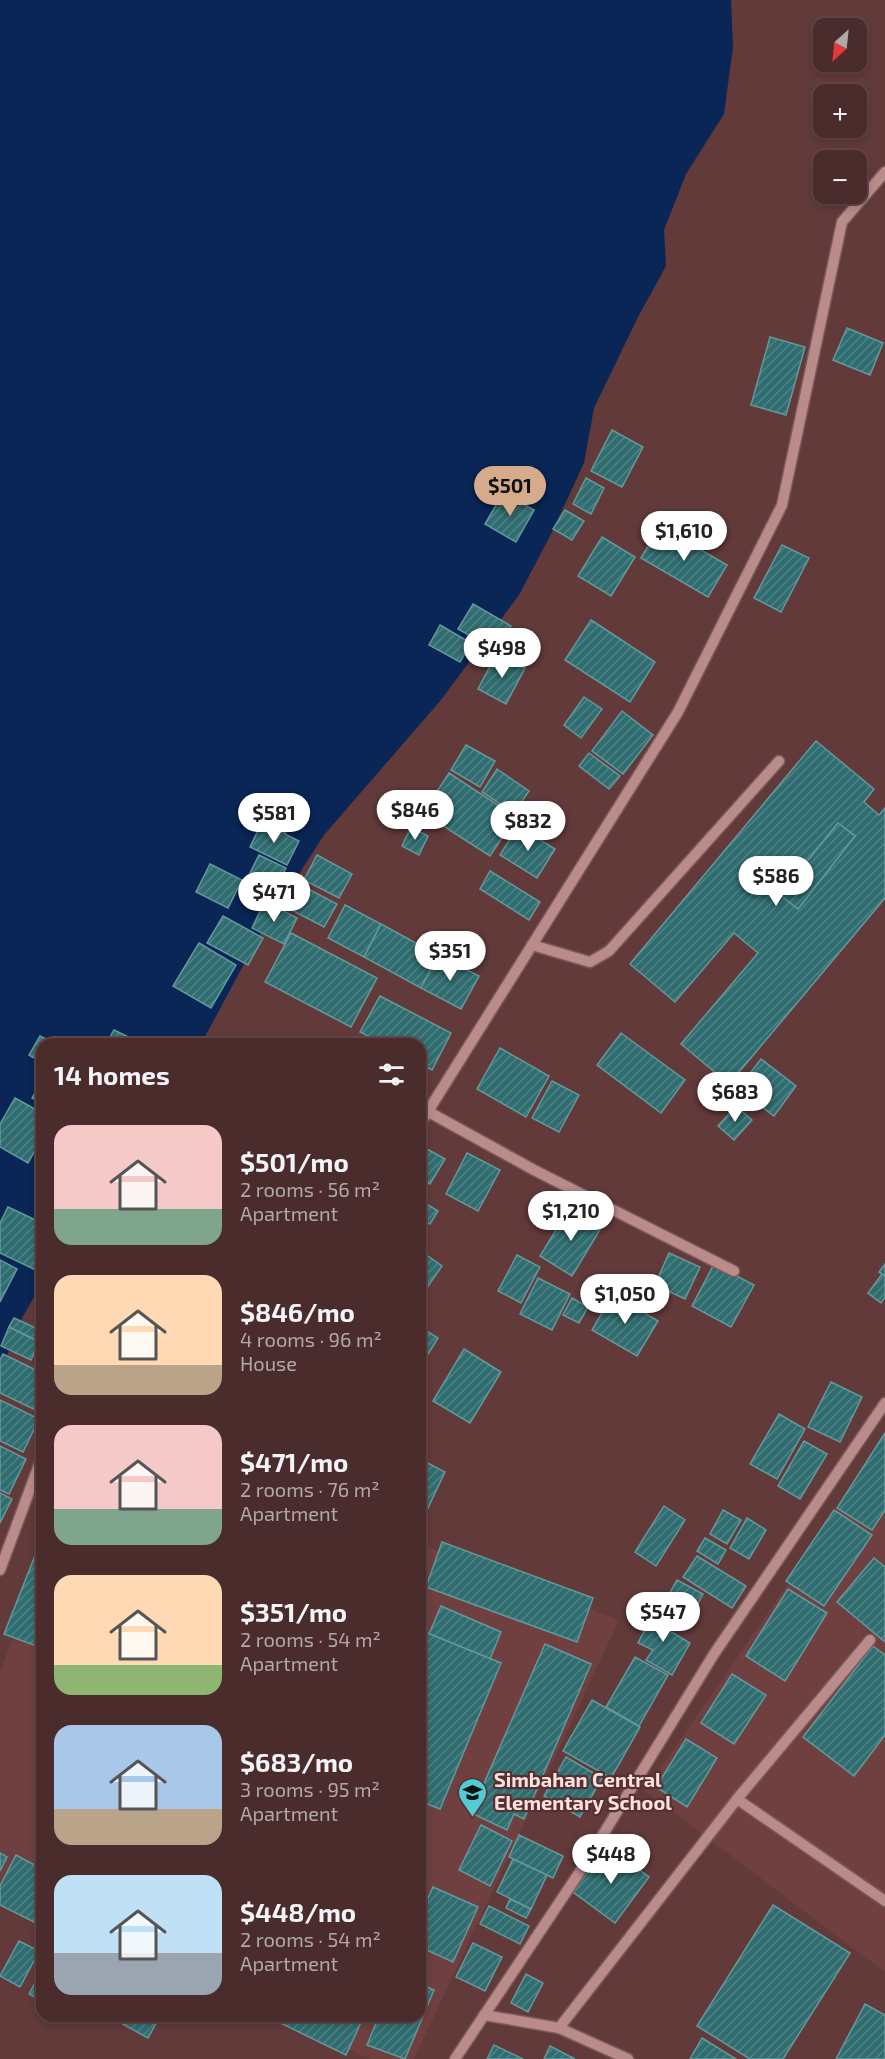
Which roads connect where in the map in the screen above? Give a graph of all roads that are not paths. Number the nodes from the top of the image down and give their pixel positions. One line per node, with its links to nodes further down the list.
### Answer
1 (885, 172): 3 (street)
2 (778, 761): 3 (street)
3 (532, 945): 4 (street)
4 (427, 1112): 5 (street)
5 (734, 1271)
6 (885, 1403): 12 (street)
7 (36, 1473): 8 (street)
8 (0, 1570)
9 (870, 1640): 10 (street)
10 (737, 1799): 11 (street); 13 (street)
11 (885, 1901)
12 (484, 2015): 13 (street); 14 (street)
13 (559, 2028): 15 (street)
14 (455, 2059)
15 (628, 2059)

